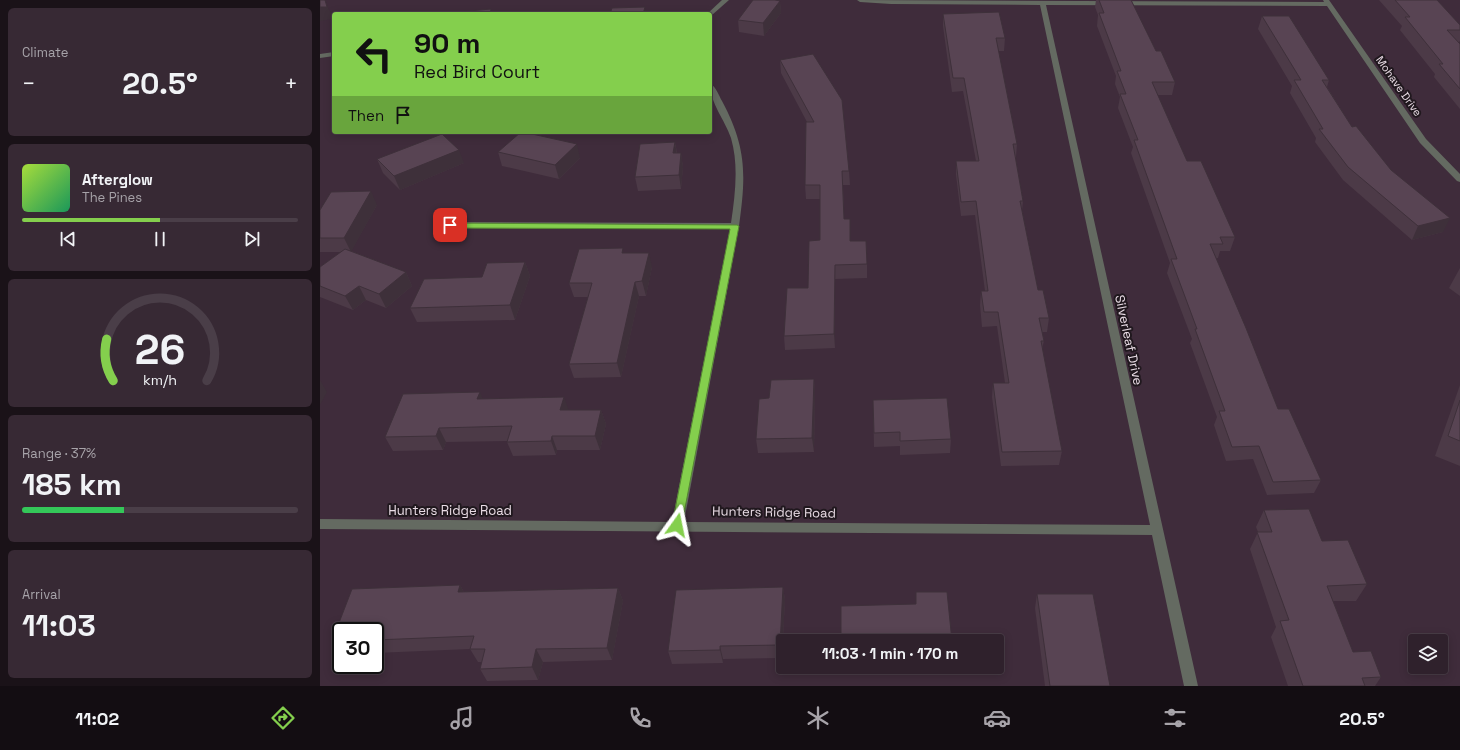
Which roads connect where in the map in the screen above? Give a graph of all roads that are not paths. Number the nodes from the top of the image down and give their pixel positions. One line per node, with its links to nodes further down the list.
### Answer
1 (726, 0): 5 (street)
2 (860, 0): 3 (street)
3 (1043, 1): 4 (street); 14 (street, Silverleaf Drive)
4 (1327, 2): 9 (street, Mohave Drive)
5 (712, 12)
6 (332, 54): 7 (street)
7 (320, 56)
8 (712, 90): 11 (street)
9 (1460, 179)
10 (450, 225): 11 (street)
11 (735, 226): 13 (street)
12 (320, 524): 13 (street, Hunters Ridge Road)
13 (677, 525): 14 (street, Hunters Ridge Road)
14 (1156, 530): 15 (street, Silverleaf Drive)
15 (1191, 686)

